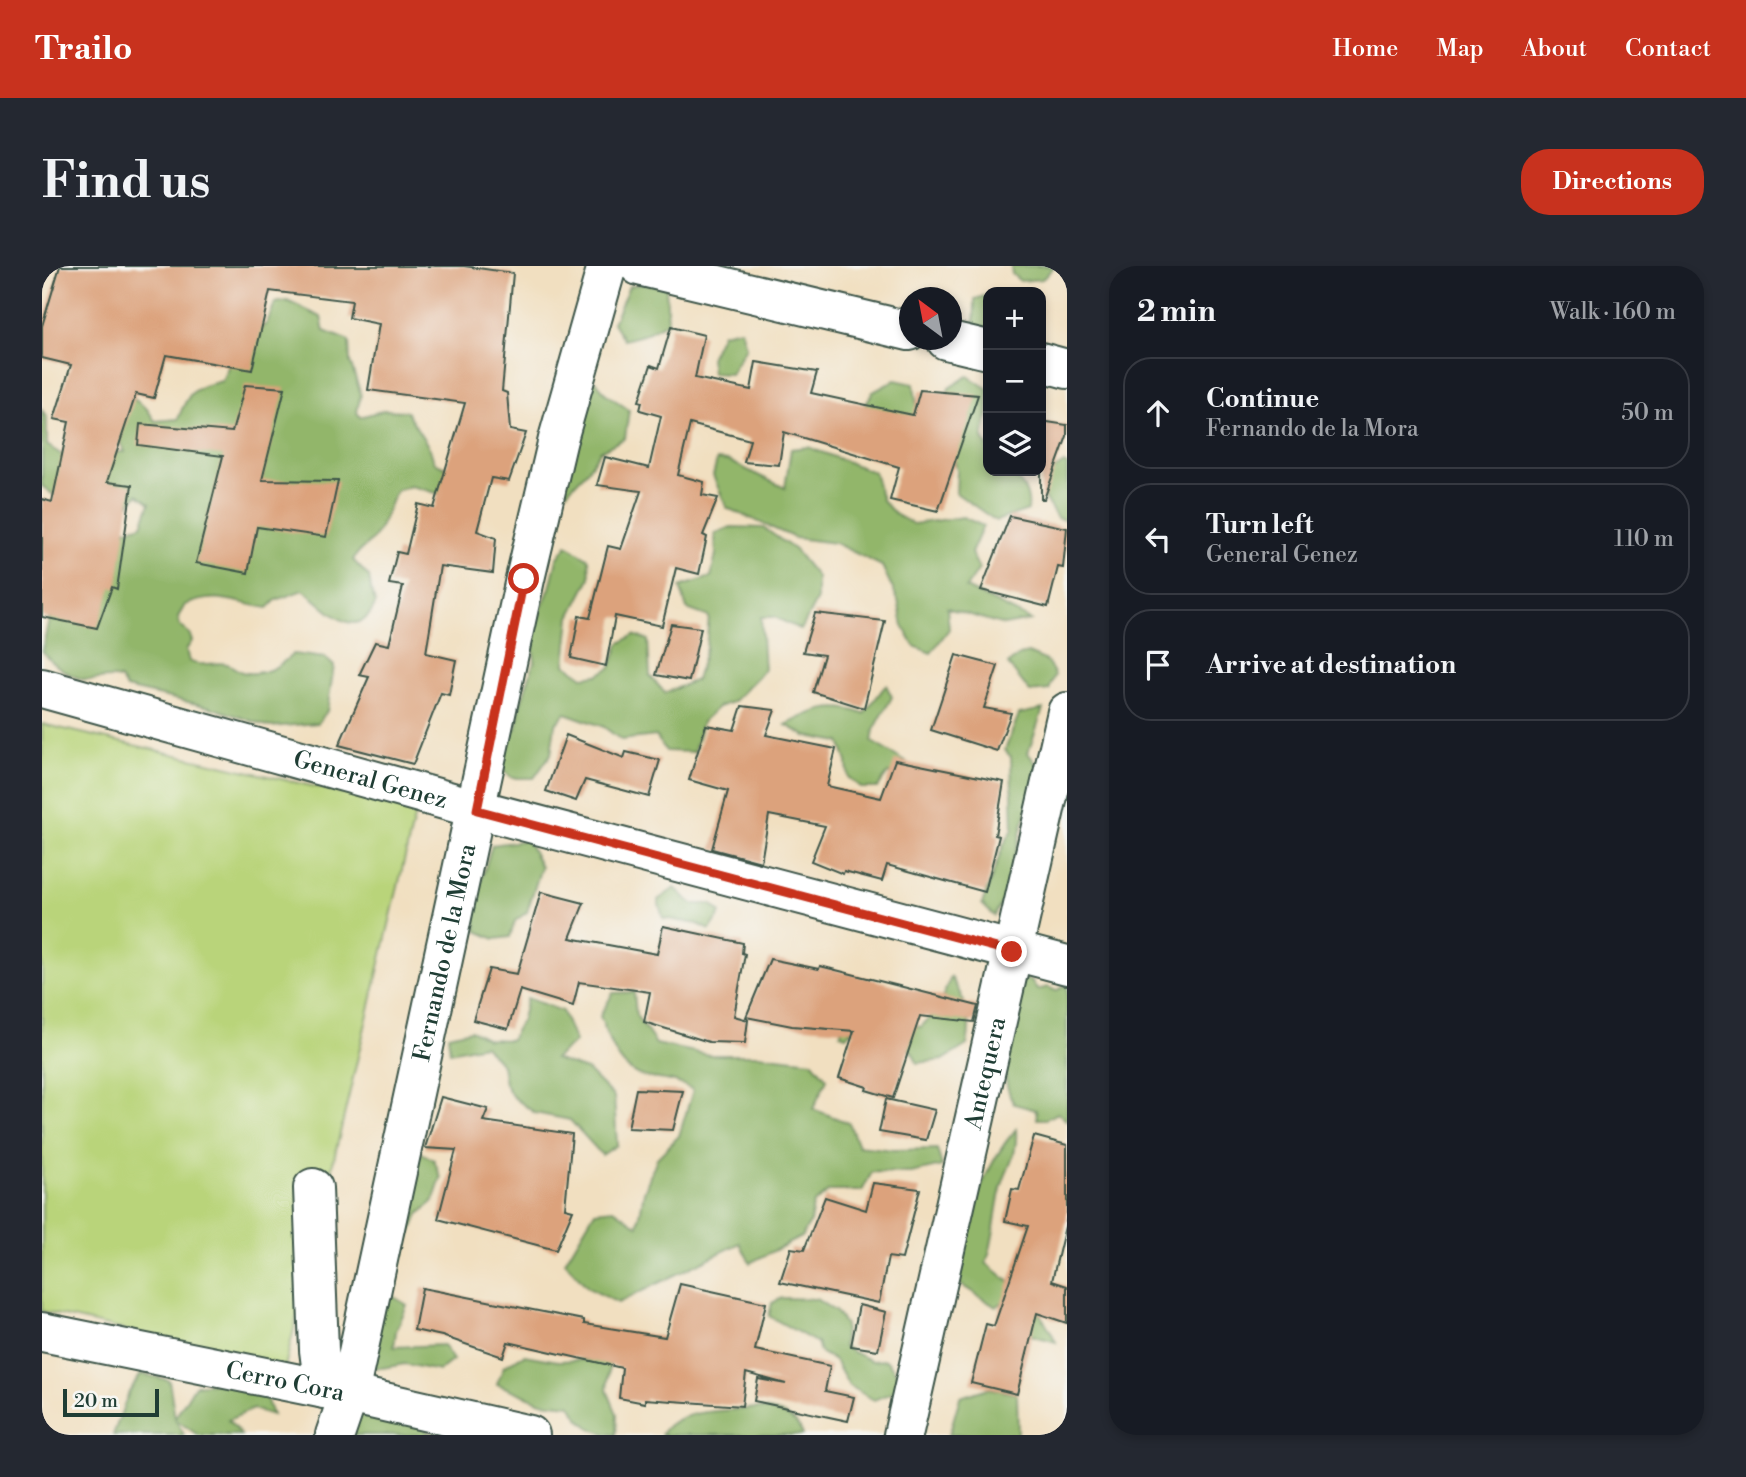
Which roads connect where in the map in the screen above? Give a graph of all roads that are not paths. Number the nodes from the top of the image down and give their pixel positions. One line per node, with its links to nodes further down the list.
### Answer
1 (607, 266): 10 (street, Fernando de la Mora)
2 (639, 266): 3 (street)
3 (899, 329)
4 (962, 344): 5 (street)
5 (983, 349)
6 (1046, 363): 7 (street)
7 (1067, 369)
8 (42, 688): 10 (street, General Genez)
9 (1067, 712): 11 (street, Antequera)
10 (477, 810): 11 (street, General Genez); 15 (street, Fernando de la Mora)
11 (1012, 952): 12 (street, General Genez); 18 (street, Antequera)
12 (1067, 965)
13 (313, 1188): 15 (street)
14 (42, 1332): 15 (street, Cerro Cora)
15 (336, 1392): 16 (street, Fernando de la Mora); 17 (street, Cerro Cora)
16 (335, 1435)
17 (530, 1435)
18 (903, 1435)

